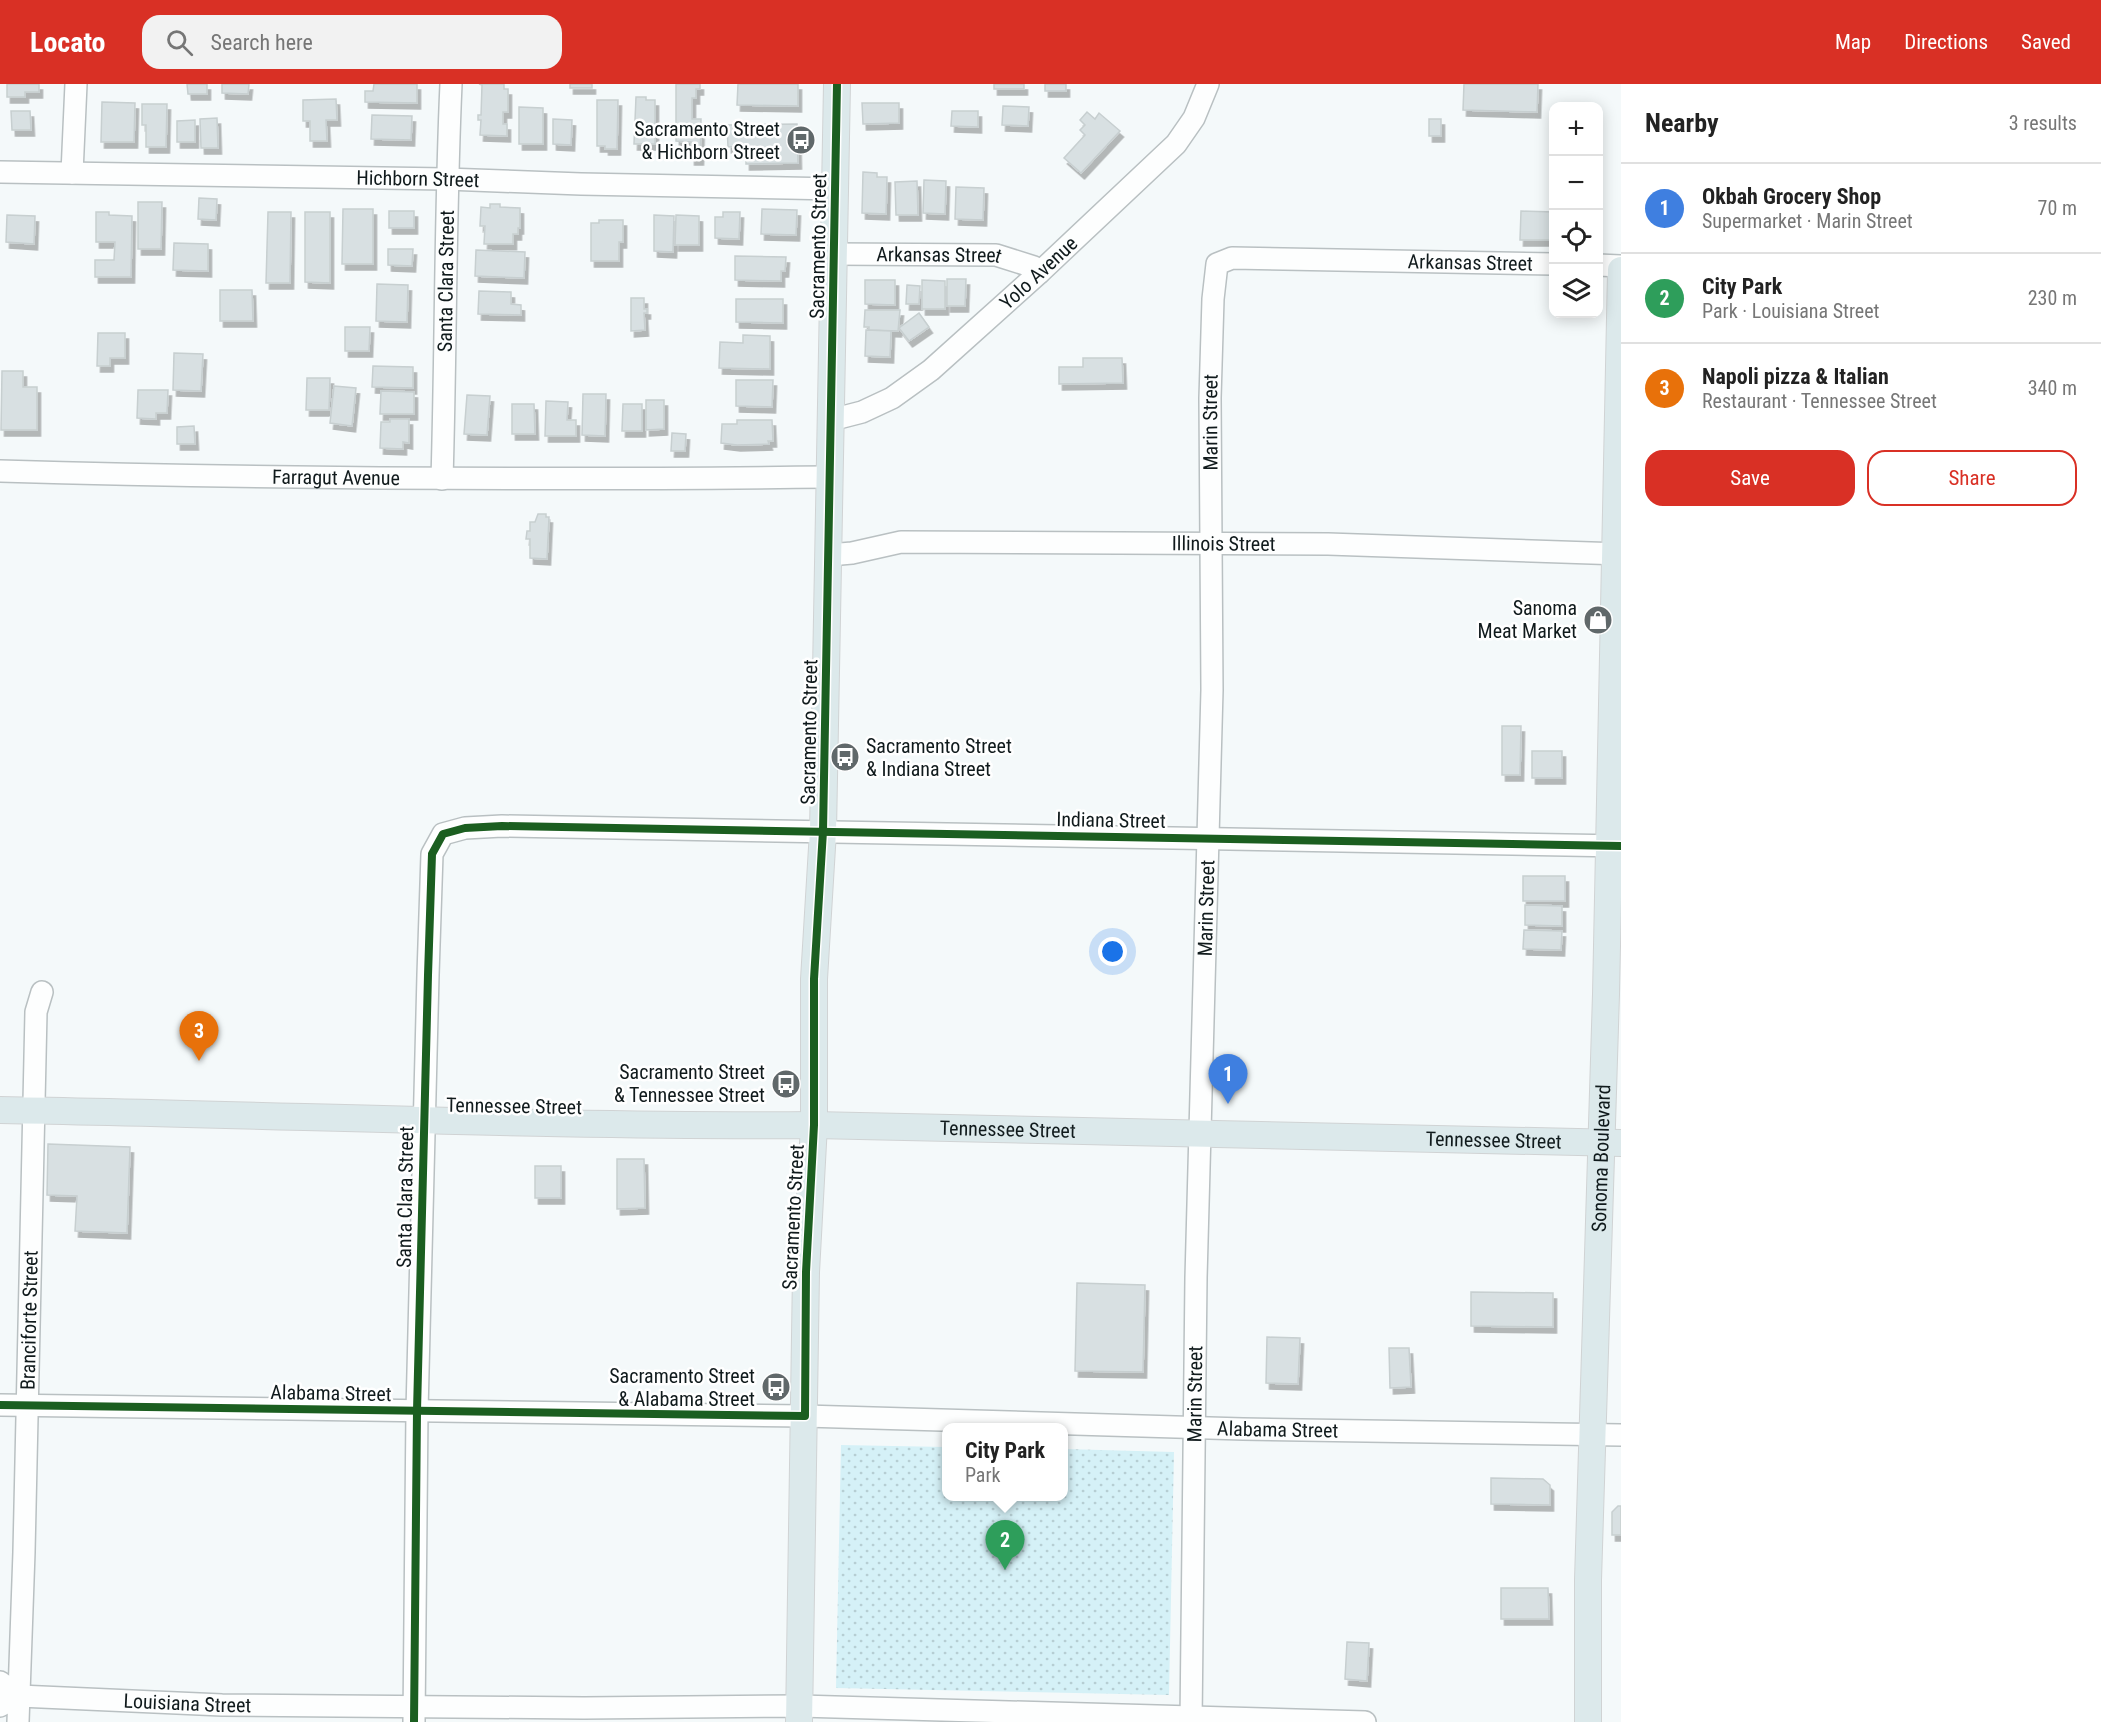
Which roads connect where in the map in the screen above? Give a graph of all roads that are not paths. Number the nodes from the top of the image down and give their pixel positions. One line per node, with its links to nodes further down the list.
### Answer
1 (76, 84): 6 (street)
2 (451, 84): 7 (street, Santa Clara Street)
3 (837, 84): 8 (main road, Sacramento Street)
4 (1208, 84): 14 (street, Yolo Avenue)
5 (0, 172): 6 (street, Hichborn Street)
6 (72, 173): 7 (street, Hichborn Street)
7 (446, 179): 8 (street, Hichborn Street); 18 (street, Santa Clara Street)
8 (836, 189): 9 (main road, Sacramento Street)
9 (834, 254): 14 (street, Arkansas Street); 15 (main road, Sacramento Street)
10 (1387, 261): 11 (street, Arkansas Street); 19 (street, Marin Street)
11 (1549, 264)
12 (1603, 266): 13 (street)
13 (1621, 268): 21 (main road, Sonoma Boulevard)
14 (1039, 273): 15 (street, Yolo Avenue)
15 (831, 420): 17 (main road, Sacramento Street)
16 (0, 471): 18 (street, Farragut Avenue)
17 (830, 477): 18 (street, Farragut Avenue); 20 (main road, Sacramento Street)
18 (442, 479)
19 (1211, 544): 20 (street, Illinois Street); 21 (street, Illinois Street); 24 (street, Marin Street)
20 (829, 545): 23 (main road, Sacramento Street)
21 (1618, 554): 25 (main road, Sonoma Boulevard)
22 (601, 828): 23 (street, Indiana Street); 29 (street, Santa Clara Street)
23 (823, 831): 24 (street, Indiana Street); 30 (main road, Sacramento Street)
24 (1208, 838): 25 (street, Indiana Street); 31 (street, Marin Street)
25 (1615, 846): 32 (main road, Sonoma Boulevard)
26 (42, 992): 28 (street, Branciforte Street)
27 (0, 1110): 28 (main road, Tennessee Street)
28 (34, 1111): 29 (main road, Tennessee Street); 34 (street, Branciforte Street)
29 (423, 1120): 30 (main road, Tennessee Street); 35 (street, Santa Clara Street)
30 (814, 1125): 31 (main road, Tennessee Street); 36 (main road, Sacramento Street)
31 (1200, 1133): 32 (main road, Tennessee Street); 39 (street, Marin Street)
32 (1611, 1142): 40 (main road, Sonoma Boulevard)
33 (0, 1405): 34 (street, Alabama Street)
34 (27, 1405): 35 (street, Alabama Street); 43 (street, Branciforte Street)
35 (417, 1411): 36 (street, Alabama Street); 44 (street, Santa Clara Street)
36 (805, 1416): 37 (street, Alabama Street); 45 (main road, Sacramento Street)
37 (1053, 1423)
38 (1068, 1423): 39 (street, Alabama Street)
39 (1194, 1427): 40 (street, Alabama Street); 46 (street, Marin Street)
40 (1593, 1435): 41 (street, Alabama Street); 49 (main road, Sonoma Boulevard)
41 (1621, 1435)
42 (0, 1682): 43 (street)
43 (9, 1701): 44 (street, Louisiana Street); 47 (street, Branciforte Street)
44 (414, 1714): 45 (street, Louisiana Street)
45 (799, 1714): 46 (street, Louisiana Street)
46 (1191, 1719): 48 (street, Louisiana Street)
47 (18, 1722)
48 (1365, 1722)
49 (1588, 1722)

